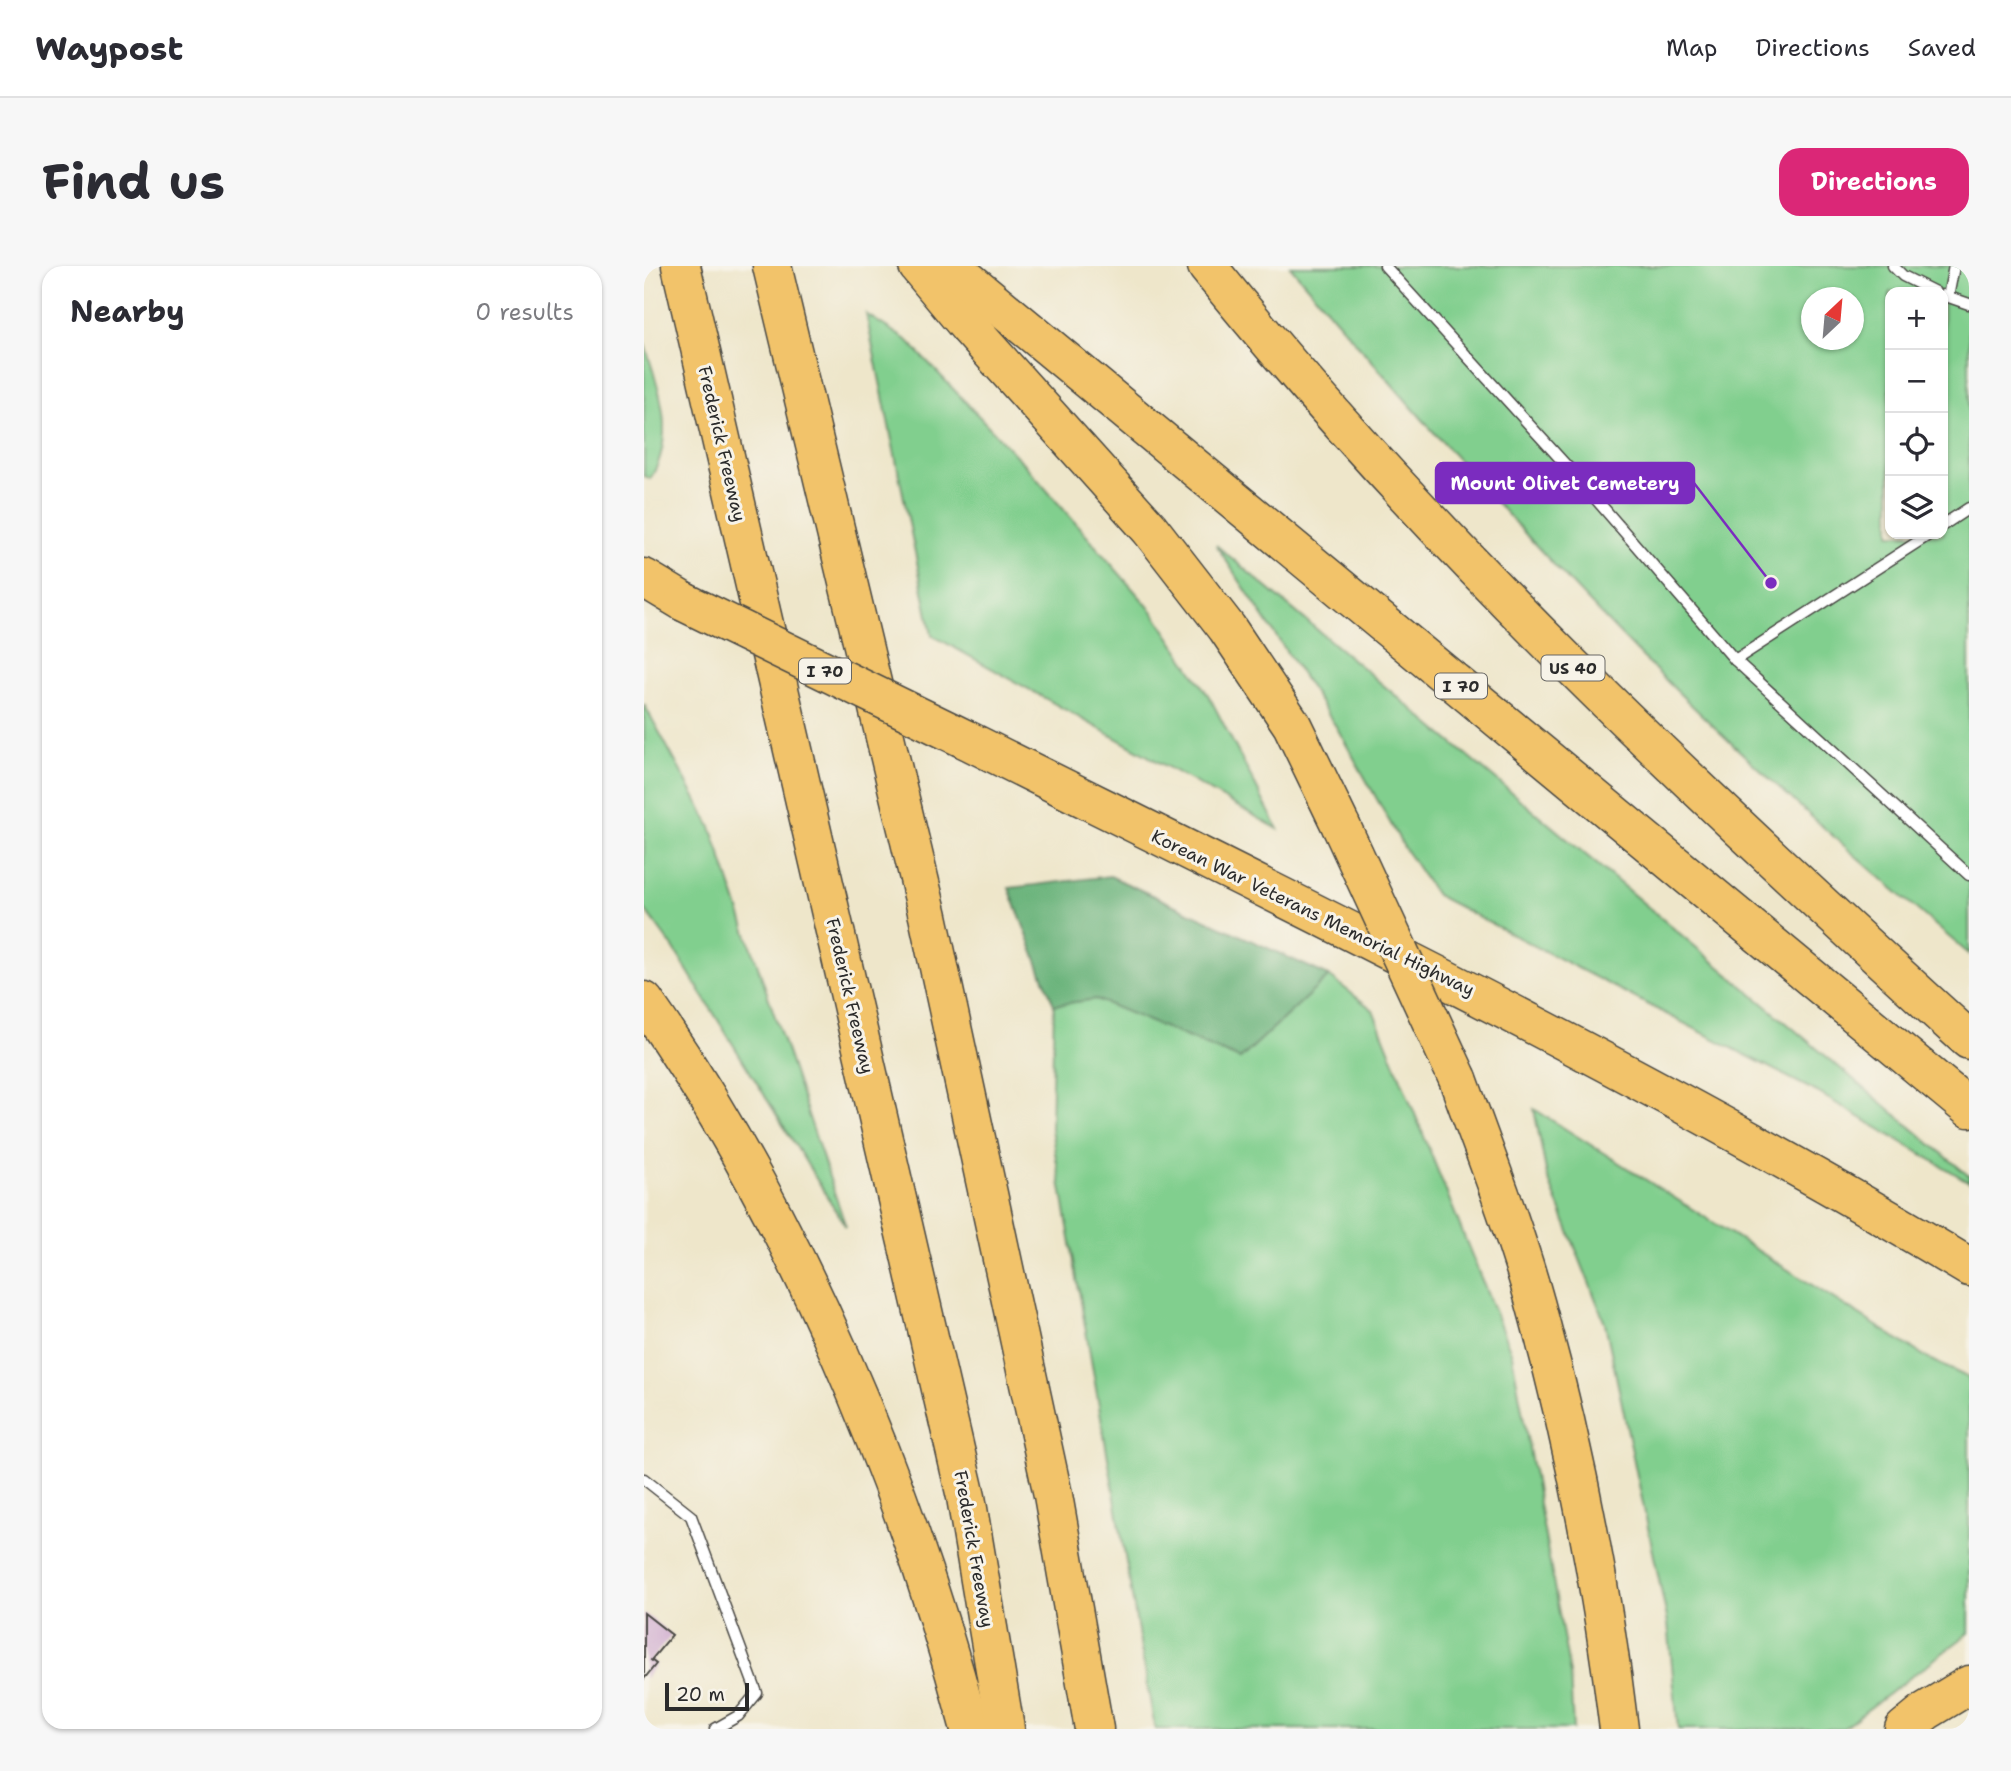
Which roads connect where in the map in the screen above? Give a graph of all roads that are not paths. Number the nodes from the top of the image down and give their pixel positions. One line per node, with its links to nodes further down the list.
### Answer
1 (681, 266): 27 (highway, Frederick Freeway)
2 (772, 266): 28 (highway)
3 (918, 266): 29 (highway, bridge)
4 (951, 266): 21 (highway, I 70)
5 (1207, 266): 20 (highway, US 40)
6 (1385, 266): 17 (lane)
7 (1893, 266): 9 (lane)
8 (1954, 266): 10 (lane)
9 (1926, 287)
10 (1948, 288)
11 (1948, 297): 12 (lane)
12 (1969, 304)
13 (1969, 508): 14 (lane)
14 (1948, 522)
15 (1922, 539): 17 (lane)
16 (644, 580): 22 (highway, Korean War Veterans Memorial Highway / I 70, bridge)
17 (1735, 660): 18 (lane)
18 (1969, 875)
19 (644, 1001): 26 (highway)
20 (1969, 1040)
21 (1969, 1108)
22 (1969, 1267)
23 (644, 1479): 25 (lane)
24 (1969, 1685): 30 (highway)
25 (715, 1729)
26 (970, 1729)
27 (1005, 1729)
28 (1094, 1729)
29 (1619, 1729)
30 (1904, 1729)

